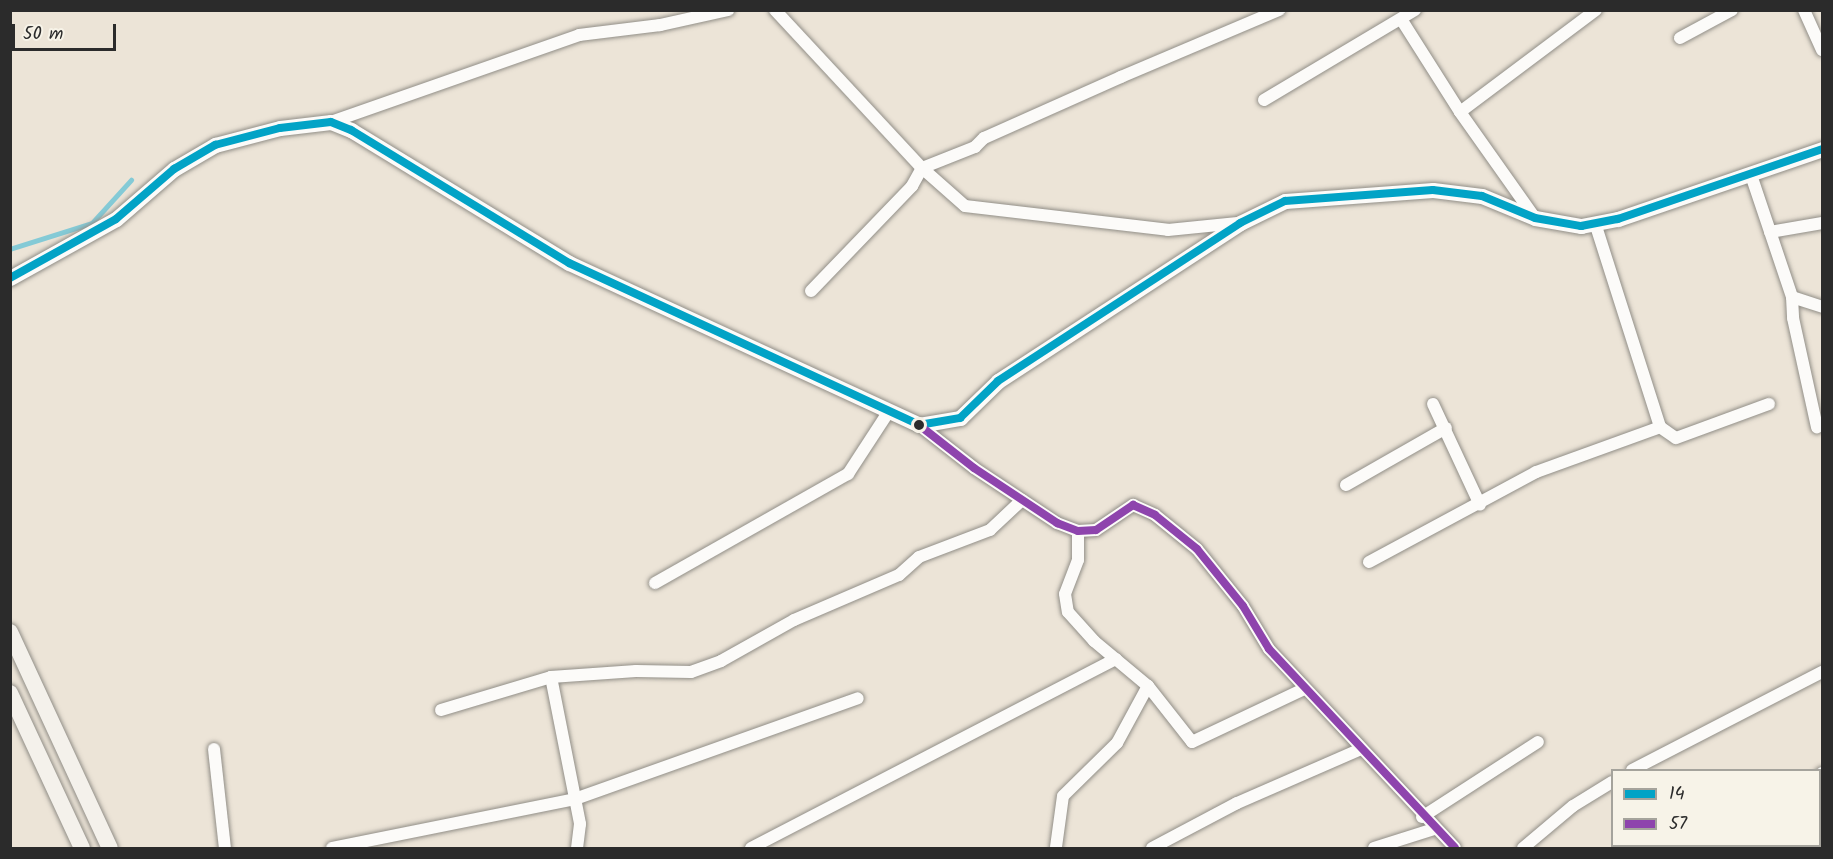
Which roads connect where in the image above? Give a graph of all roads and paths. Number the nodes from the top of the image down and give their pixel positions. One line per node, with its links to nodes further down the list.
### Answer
1 (776, 10): 15 (street)
2 (1280, 10): 15 (street)
3 (1415, 10): 8 (street)
4 (1596, 10): 12 (street)
5 (1732, 10): 9 (street)
6 (1804, 10): 10 (street)
7 (725, 11): 13 (street)
8 (1401, 19): 11 (street); 12 (street)
9 (1680, 38)
10 (1822, 50)
11 (1264, 100)
12 (1460, 112): 17 (street)
13 (331, 123): 22 (street); 28 (street)
14 (1822, 149): 16 (street)
15 (922, 168): 18 (street); 23 (street)
16 (1750, 175): 20 (street); 21 (street)
17 (1535, 218): 18 (street); 20 (street)
18 (1240, 223): 29 (street)
19 (1822, 223): 21 (street)
20 (1595, 224): 30 (street)
21 (1770, 232): 24 (street)
22 (10, 278)
23 (811, 291)
24 (1792, 297): 25 (street); 31 (street)
25 (1822, 307)
26 (1433, 404): 32 (street)
27 (1769, 404): 30 (street)
28 (889, 411): 29 (street); 38 (street)
29 (919, 425): 34 (street)
30 (1660, 427): 35 (street)
31 (1816, 427)
32 (1446, 428): 33 (street); 35 (street)
33 (1346, 485)
34 (1022, 500): 36 (street); 42 (street)
35 (1480, 504): 37 (street)
36 (1078, 531): 40 (street); 44 (street)
37 (1369, 562)
38 (655, 583)
39 (10, 632): 58 (main road)
40 (1116, 659): 43 (street); 62 (street)
41 (1822, 672): 51 (street)
42 (551, 677): 47 (street); 53 (street)
43 (1148, 686): 44 (street); 56 (street)
44 (1304, 689): 50 (street)
45 (10, 693): 57 (main road)
46 (858, 698): 53 (street)
47 (441, 710)
48 (1538, 742): 54 (street)
49 (214, 749): 59 (street)
50 (1359, 750): 54 (street); 63 (street)
51 (1636, 769)
52 (1611, 783): 66 (street)
53 (575, 799): 60 (street); 61 (street)
54 (1422, 817): 55 (street)
55 (1434, 829): 64 (street); 65 (street)
56 (1056, 847)
57 (82, 849)
58 (110, 849)
59 (225, 849)
60 (332, 849)
61 (577, 849)
62 (751, 849)
63 (1152, 849)
64 (1374, 849)
65 (1455, 849)
66 (1523, 849)

